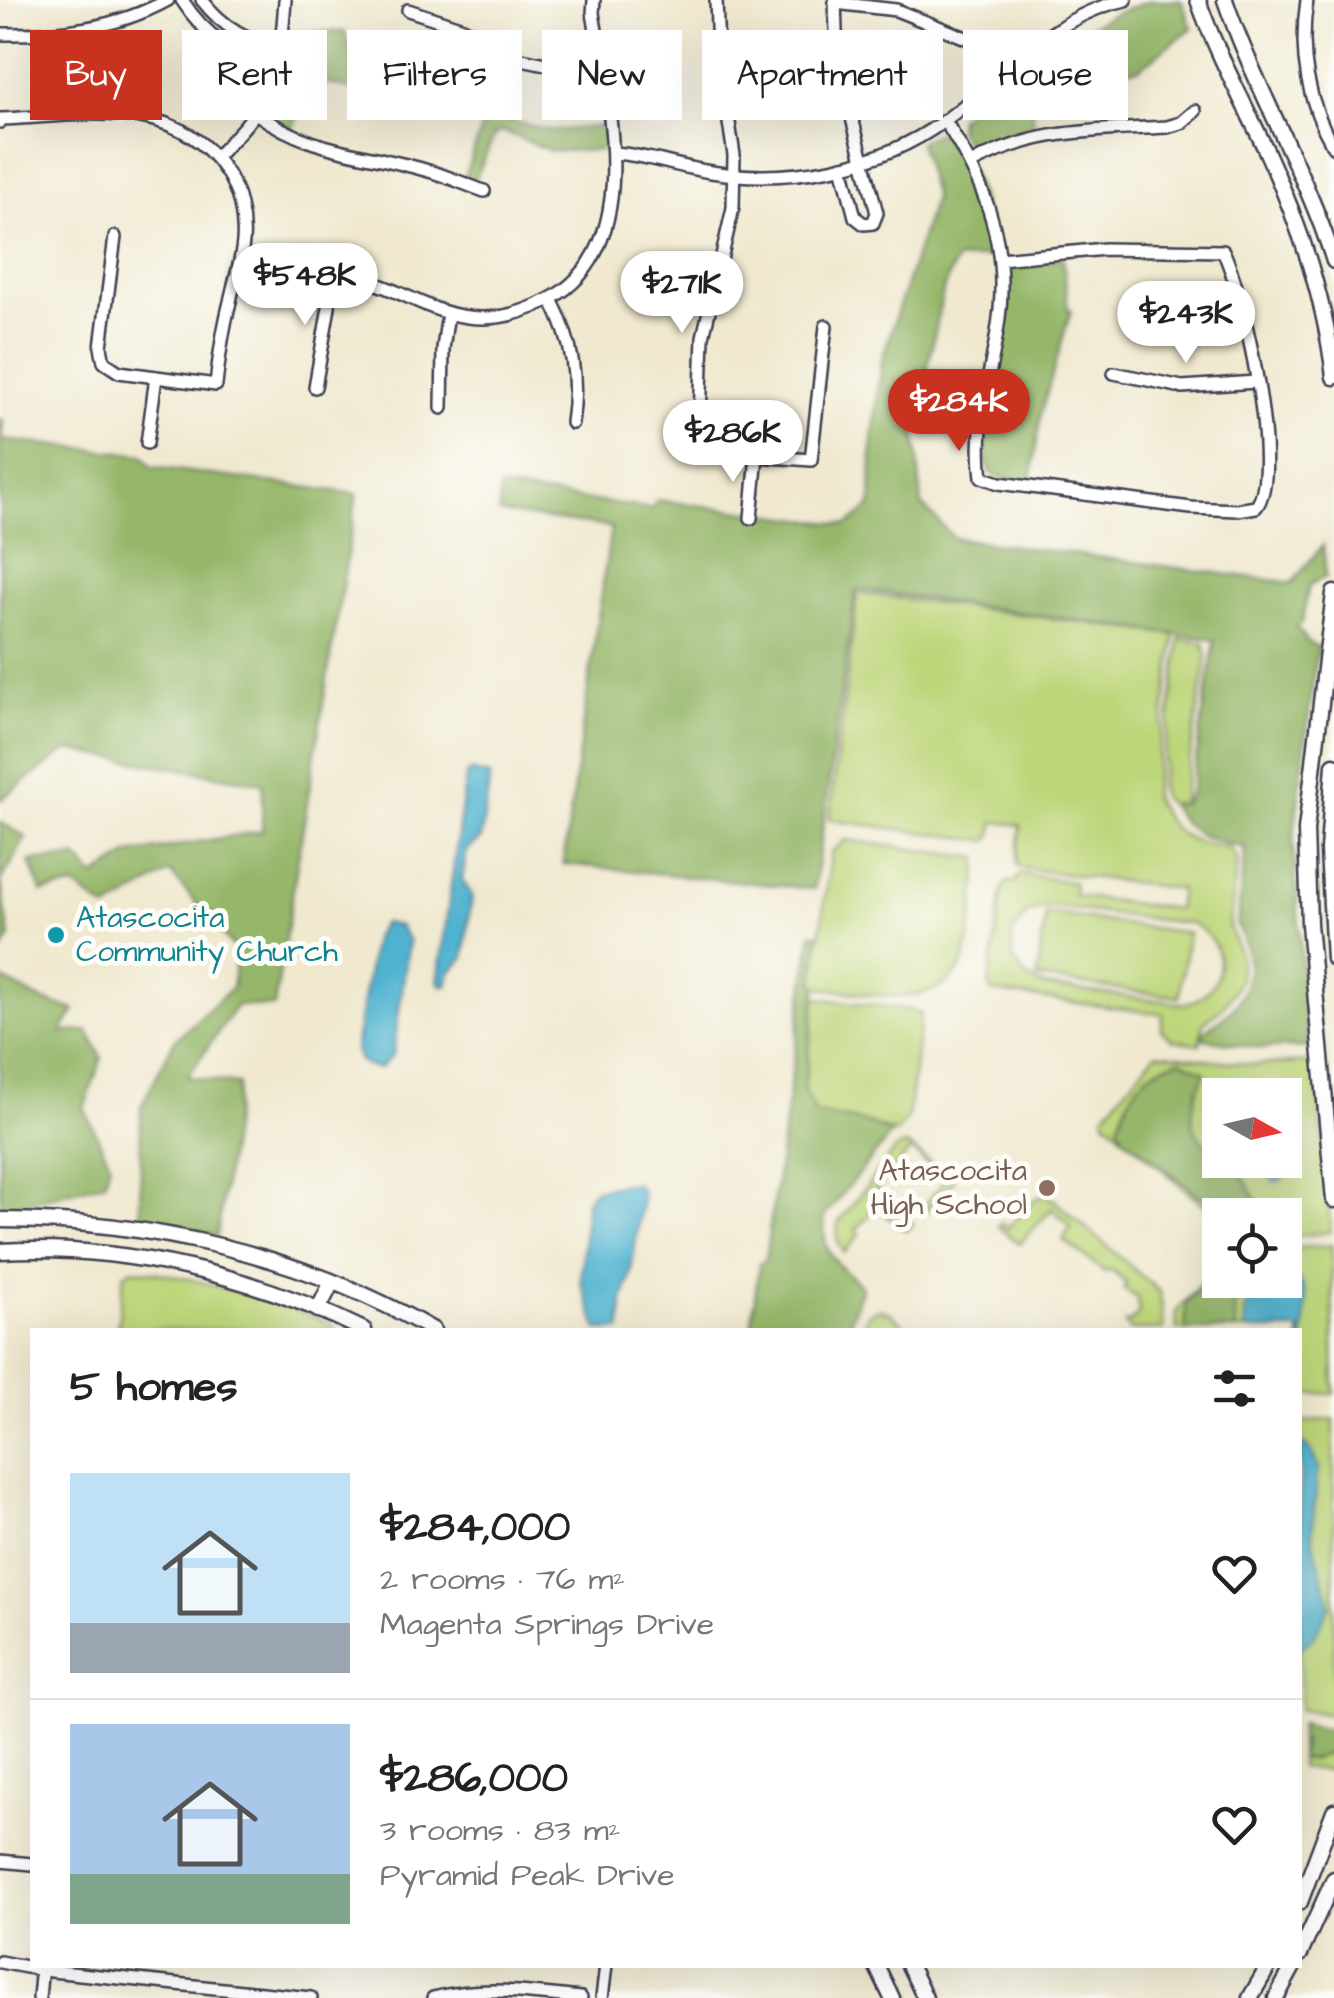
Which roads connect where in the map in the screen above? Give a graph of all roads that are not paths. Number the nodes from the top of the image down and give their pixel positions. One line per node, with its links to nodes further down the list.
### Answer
1 (168, 0): 17 (street)
2 (182, 0): 13 (street)
3 (202, 0): 14 (street)
4 (285, 0): 15 (street)
5 (594, 0): 16 (street)
6 (716, 0): 32 (street)
7 (1126, 0): 25 (street)
8 (1198, 0): 43 (main road)
9 (1225, 0): 37 (main road)
10 (1307, 0): 26 (street)
11 (834, 2): 18 (street); 29 (street)
12 (408, 10): 19 (street)
13 (205, 30)
14 (231, 30)
15 (283, 30)
16 (598, 30)
17 (0, 34)
18 (963, 37)
19 (542, 63)
20 (1196, 111): 30 (street)
21 (0, 120): 28 (street)
22 (251, 120): 28 (street)
23 (265, 120): 33 (street)
24 (612, 120): 27 (street)
25 (945, 121): 29 (street); 30 (street)
26 (1334, 148)
27 (614, 153): 32 (street); 39 (street)
28 (216, 156): 36 (street)
29 (863, 160): 31 (street); 31 (street)
30 (972, 162): 35 (street)
31 (842, 166): 32 (street)
32 (734, 175): 50 (street)
33 (484, 192)
34 (115, 236): 44 (street)
35 (1000, 258): 45 (street); 45 (street)
36 (241, 259): 38 (street); 44 (street)
37 (1334, 261)
38 (331, 273): 40 (street); 46 (street)
39 (550, 299): 40 (street); 48 (street)
40 (448, 314): 47 (street)
41 (826, 326): 50 (street)
42 (1114, 374): 45 (street)
43 (1334, 376)
44 (156, 377): 49 (street)
45 (1256, 382)
46 (315, 387)
47 (442, 408)
48 (572, 423)
49 (147, 443)
50 (757, 456): 51 (street)
51 (751, 518)
52 (1334, 592): 53 (main road)
53 (1334, 601): 54 (main road)
54 (1332, 621): 57 (main road)
55 (1334, 765): 56 (main road)
56 (1334, 959)
57 (1327, 1054): 58 (main road)
58 (1334, 1200)
59 (0, 1220): 60 (main road)
60 (126, 1229): 62 (main road); 63 (main road)
61 (0, 1251): 62 (main road)
62 (122, 1258): 64 (main road)
63 (332, 1282): 64 (main road); 66 (main road)
64 (318, 1310): 65 (main road)
65 (359, 1328)
66 (429, 1328)
67 (1334, 1812): 71 (main road)
68 (0, 1861): 69 (street)
69 (30, 1864)
70 (1334, 1878): 72 (main road)
71 (1302, 1897)
72 (1302, 1950)
73 (0, 1962): 74 (street)
74 (30, 1966)
75 (42, 1968): 82 (street)
76 (51, 1968): 83 (street)
77 (606, 1968): 86 (street)
78 (877, 1968): 87 (main road)
79 (910, 1968): 88 (main road)
80 (1268, 1968): 89 (main road)
81 (1292, 1968): 90 (main road)
82 (39, 1998)
83 (311, 1998)
84 (433, 1998): 85 (street)
85 (581, 1998)
86 (602, 1998)
87 (892, 1998)
88 (924, 1998)
89 (1250, 1998)
90 (1276, 1998)

